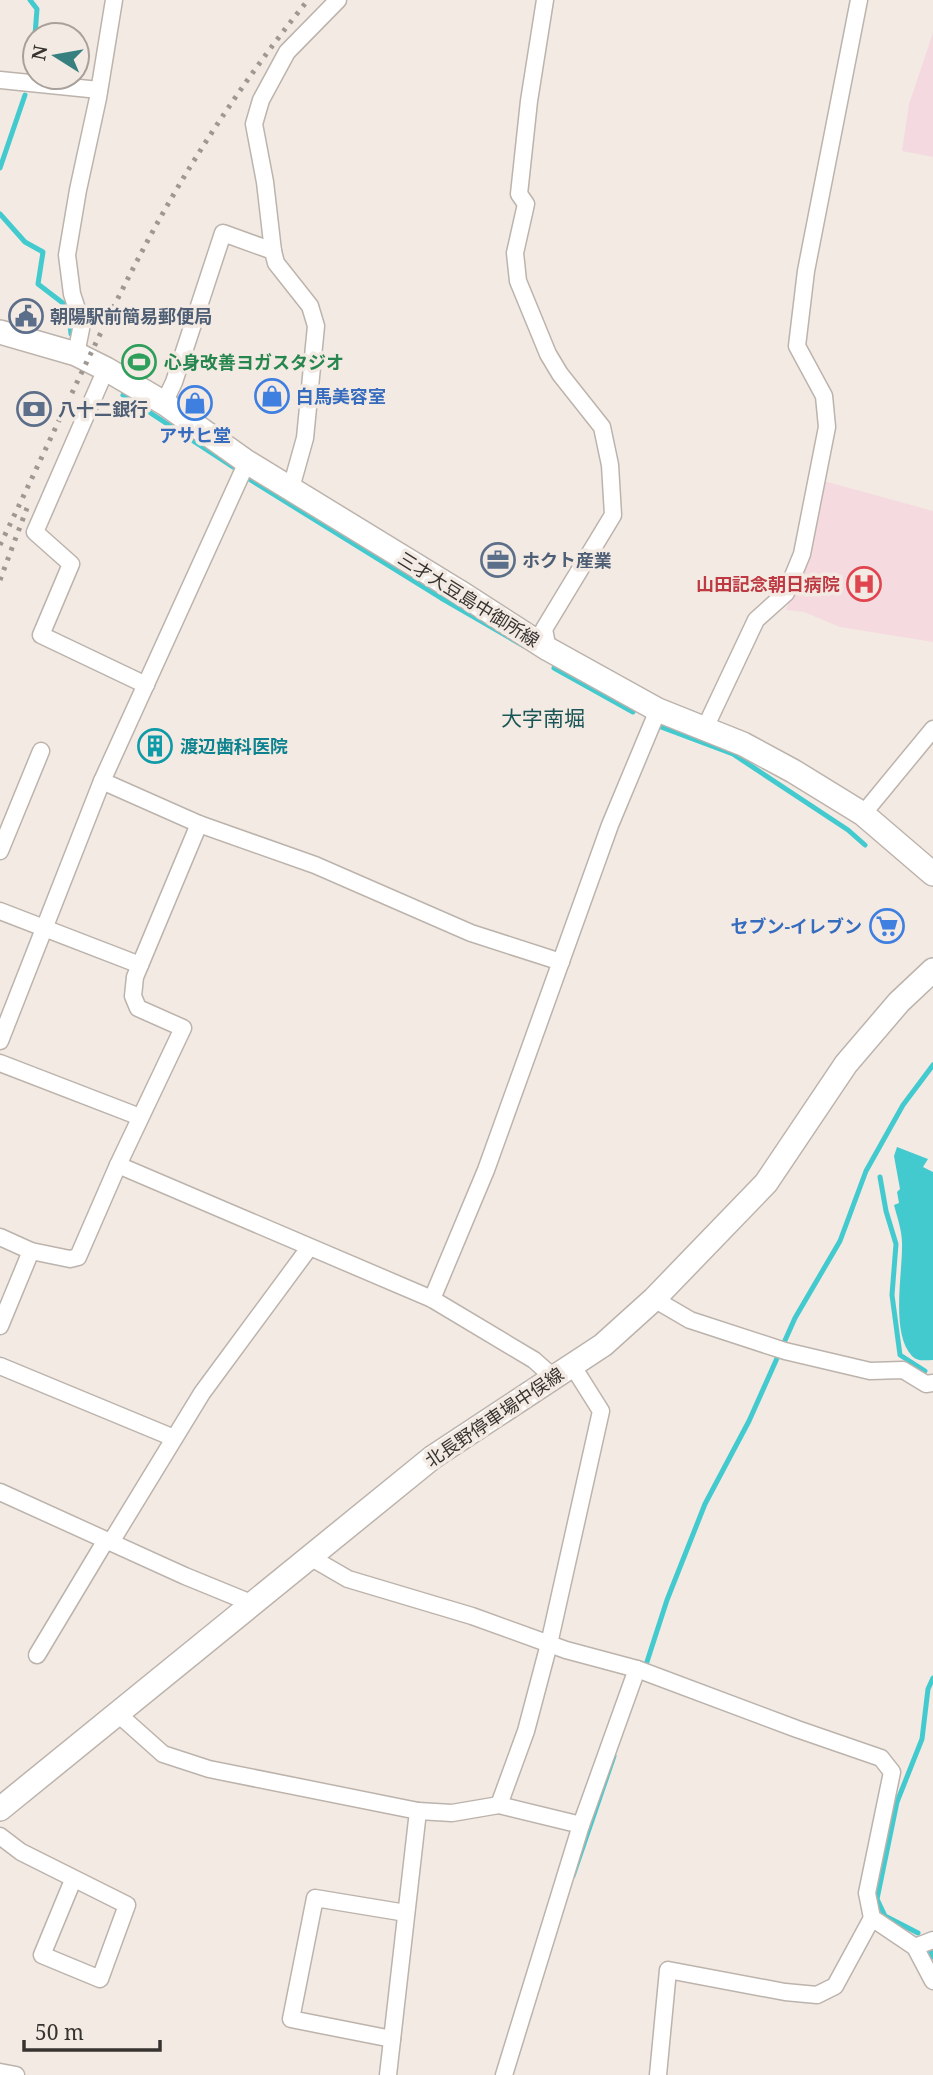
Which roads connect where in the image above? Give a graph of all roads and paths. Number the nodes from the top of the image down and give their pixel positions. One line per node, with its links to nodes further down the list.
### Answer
1 (114, 0): 6 (street)
2 (338, 0): 7 (street)
3 (545, 0): 14 (street)
4 (859, 0): 17 (street)
5 (0, 80): 6 (street)
6 (99, 90): 9 (street)
7 (273, 251): 11 (street); 13 (street)
8 (0, 332): 9 (main road, 三才大豆島中御所線)
9 (76, 354): 10 (main road, 三才大豆島中御所線)
10 (106, 369): 11 (main road, 三才大豆島中御所線); 15 (street)
11 (164, 403): 12 (main road, 三才大豆島中御所線)
12 (247, 461): 13 (main road, 三才大豆島中御所線); 15 (street)
13 (291, 488): 14 (main road, 三才大豆島中御所線)
14 (548, 649): 16 (main road, 三才大豆島中御所線)
15 (146, 685): 20 (street)
16 (658, 710): 17 (main road, 三才大豆島中御所線); 27 (street)
17 (705, 728): 21 (main road, 三才大豆島中御所線)
18 (933, 729): 21 (street)
19 (41, 751): 23 (street)
20 (102, 781): 22 (street); 26 (street)
21 (863, 814): 24 (main road, 三才大豆島中御所線)
22 (200, 824): 27 (street); 28 (street)
23 (0, 851)
24 (933, 874)
25 (0, 911): 26 (street)
26 (44, 928): 28 (street); 30 (street)
27 (561, 962): 37 (street)
28 (140, 965): 32 (street)
29 (933, 970): 38 (main road, 北長野停車場中俣線)
30 (0, 1041)
31 (0, 1063): 32 (street)
32 (140, 1118): 33 (street)
33 (118, 1165): 35 (street); 36 (street)
34 (0, 1237): 36 (street)
35 (309, 1248): 37 (street); 43 (street)
36 (31, 1251): 39 (street)
37 (432, 1299): 41 (street)
38 (654, 1299): 41 (main road, 北長野停車場中俣線); 42 (street)
39 (0, 1326)
40 (0, 1366): 43 (street)
41 (562, 1371): 46 (main road, 北長野停車場中俣線); 48 (street)
42 (933, 1383)
43 (174, 1438): 45 (street)
44 (0, 1492): 45 (street)
45 (108, 1541): 47 (street); 49 (street)
46 (310, 1558): 47 (main road, 北長野停車場中俣線); 48 (street)
47 (251, 1603): 51 (main road, 北長野停車場中俣線)
48 (549, 1644): 50 (street); 52 (street)
49 (37, 1655)
50 (645, 1671): 55 (street); 59 (street)
51 (117, 1713): 53 (main road, 北長野停車場中俣線); 54 (street)
52 (499, 1805): 54 (street); 55 (street)
53 (0, 1809)
54 (418, 1811): 58 (street)
55 (581, 1825): 67 (street)
56 (0, 1836): 57 (street)
57 (74, 1880): 57 (street)
58 (406, 1913): 63 (street); 63 (street)
59 (872, 1918): 61 (street); 68 (street)
60 (933, 1940): 61 (street)
61 (915, 1947): 62 (street)
62 (933, 1981)
63 (392, 2039): 66 (street)
64 (0, 2072): 65 (street)
65 (16, 2075)
66 (388, 2075)
67 (504, 2075)
68 (658, 2075)

